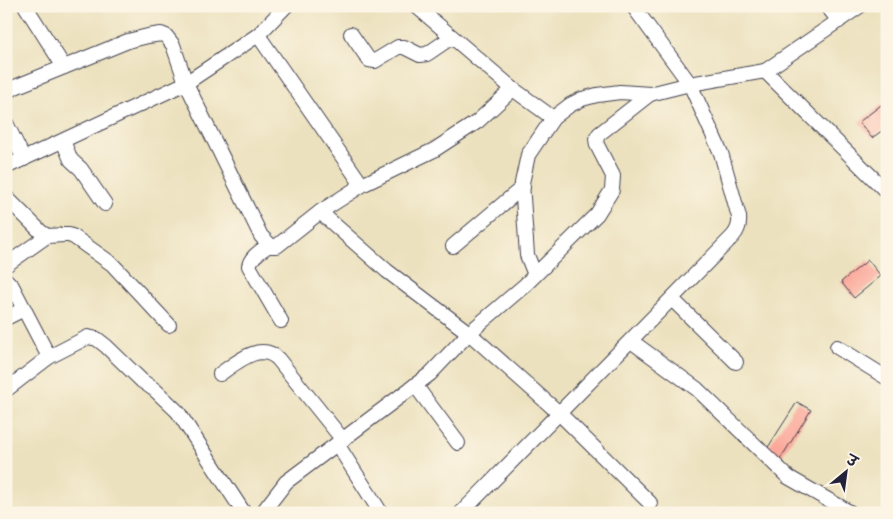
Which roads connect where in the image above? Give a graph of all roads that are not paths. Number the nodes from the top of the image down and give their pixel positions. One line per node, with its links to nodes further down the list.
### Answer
1 (286, 6): 9 (street)
2 (416, 6): 10 (street)
3 (633, 6): 14 (street)
4 (827, 6): 7 (street)
5 (860, 6): 7 (street)
6 (27, 7): 11 (street)
7 (839, 21): 12 (street)
8 (351, 34): 10 (street)
9 (258, 35): 13 (street); 23 (street)
10 (452, 36): 15 (street)
11 (64, 67): 13 (street); 16 (street)
12 (765, 71): 14 (street); 25 (street)
13 (186, 83): 20 (street); 30 (street)
14 (690, 84): 17 (street); 35 (street)
15 (513, 89): 18 (street); 23 (street)
16 (7, 91)
17 (650, 94): 18 (street); 33 (street)
18 (553, 118): 24 (street)
19 (6, 123): 21 (street)
20 (63, 141): 21 (street); 27 (street)
21 (24, 159): 22 (street)
22 (6, 167)
23 (362, 185): 28 (street)
24 (523, 187): 31 (street); 33 (street)
25 (887, 192)
26 (6, 197): 29 (street)
27 (106, 204)
28 (320, 212): 30 (street); 40 (street)
29 (47, 236): 32 (street); 39 (street)
30 (269, 245): 38 (street)
31 (453, 246)
32 (6, 265)
33 (535, 275): 40 (street)
34 (6, 280): 36 (street)
35 (672, 299): 41 (street); 44 (street)
36 (24, 309): 37 (street); 43 (street)
37 (6, 318)
38 (281, 321)
39 (170, 325)
40 (468, 333): 47 (street); 49 (street)
41 (631, 341): 49 (street); 57 (street)
42 (837, 347): 46 (street)
43 (48, 357): 48 (street); 53 (street)
44 (736, 362)
45 (220, 374): 50 (street)
46 (887, 378)
47 (415, 385): 50 (street); 51 (street)
48 (6, 390)
49 (559, 413): 52 (street); 56 (street)
50 (340, 442): 54 (street); 55 (street)
51 (458, 443)
52 (650, 503)
53 (244, 513)
54 (262, 513)
55 (381, 513)
56 (461, 513)
57 (851, 513)

